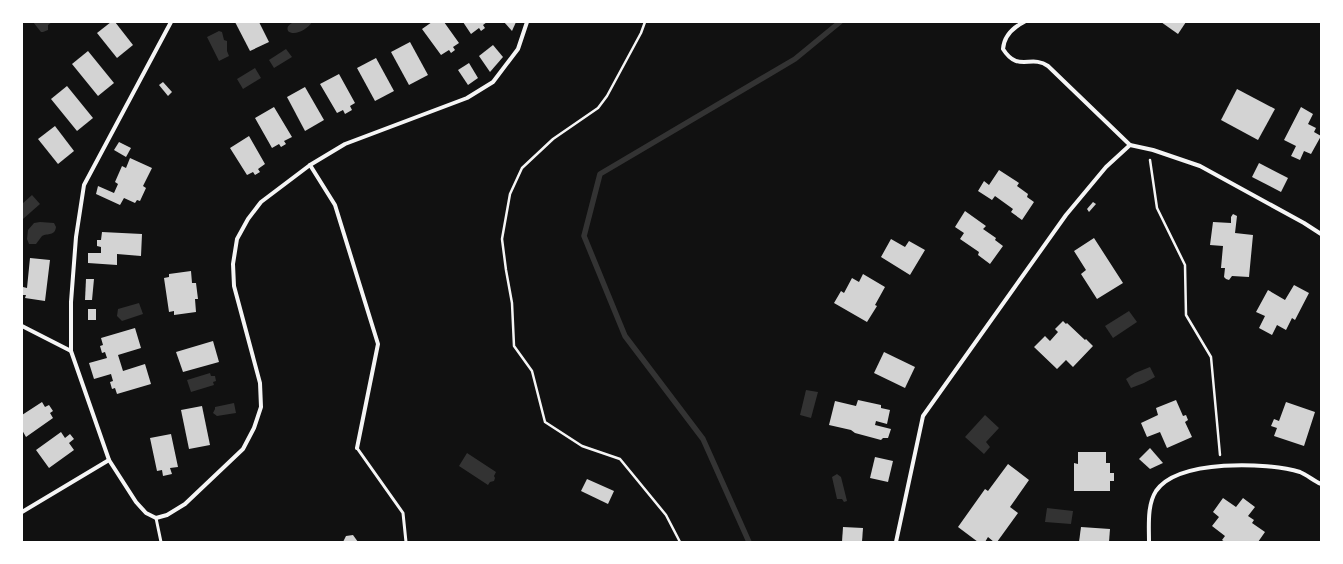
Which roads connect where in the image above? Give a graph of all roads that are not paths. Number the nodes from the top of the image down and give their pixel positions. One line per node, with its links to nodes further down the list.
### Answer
1 (171, 22): 8 (street)
2 (527, 22): 5 (street)
3 (1024, 22): 4 (street)
4 (1130, 145): 6 (street); 16 (street)
5 (310, 165): 9 (street); 13 (street)
6 (1321, 234)
7 (22, 326): 8 (street)
8 (71, 351): 10 (street)
9 (357, 448): 15 (lane)
10 (109, 460): 12 (street); 13 (street)
11 (1321, 484): 17 (street)
12 (22, 512)
13 (156, 518): 14 (lane)
14 (162, 542)
15 (406, 542)
16 (896, 542)
17 (1149, 542)

